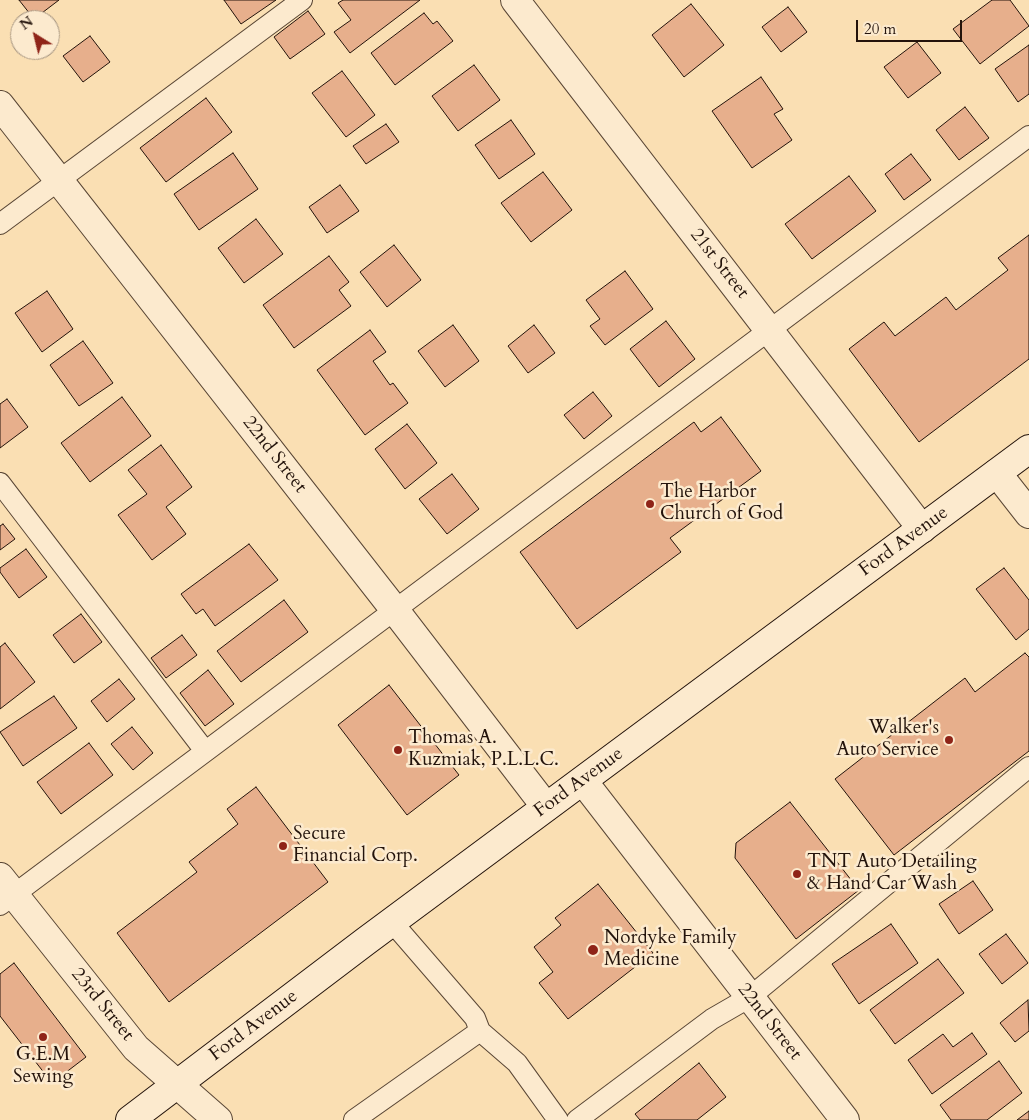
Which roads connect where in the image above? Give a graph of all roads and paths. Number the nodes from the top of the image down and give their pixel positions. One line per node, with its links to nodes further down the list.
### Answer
1 (302, 0): 5 (lane)
2 (515, 0): 7 (street, 21st Street)
3 (0, 105): 5 (street, 22nd Street)
4 (1029, 136): 7 (lane)
5 (58, 180): 6 (lane); 13 (street, 22nd Street)
6 (0, 224)
7 (769, 330): 12 (street, 21st Street); 13 (lane)
8 (1029, 450): 9 (street, Ford Avenue)
9 (997, 473): 11 (street); 12 (street, Ford Avenue)
10 (0, 483): 14 (lane)
11 (1029, 514)
12 (922, 528): 16 (street, Ford Avenue)
13 (394, 609): 14 (lane); 17 (street, 22nd Street)
14 (205, 751): 18 (lane)
15 (1029, 767): 20 (lane)
16 (583, 781): 17 (street, Ford Avenue); 20 (street, 22nd Street)
17 (546, 807): 19 (street, Ford Avenue)
18 (5, 892): 22 (street, 23rd Street)
19 (392, 922): 21 (lane); 22 (street, Ford Avenue)
20 (750, 997): 27 (lane); 28 (street, 22nd Street)
21 (480, 1031): 25 (lane); 26 (lane)
22 (178, 1084): 23 (street, Ford Avenue); 24 (street, 23rd Street)
23 (130, 1120)
24 (218, 1120)
25 (354, 1120)
26 (558, 1120)
27 (577, 1120)
28 (845, 1120)

